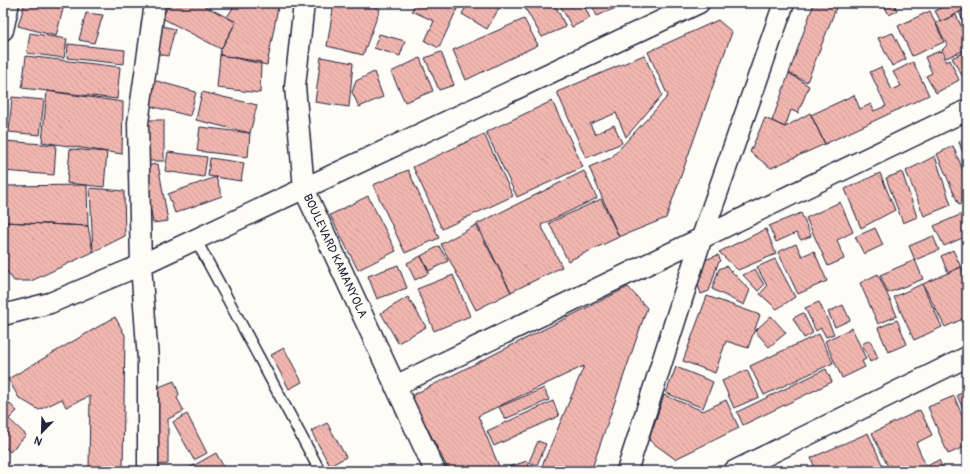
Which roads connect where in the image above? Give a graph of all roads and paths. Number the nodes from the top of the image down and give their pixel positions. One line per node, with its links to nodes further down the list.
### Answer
1 (9, 3): 6 (street)
2 (155, 3): 11 (street)
3 (304, 3): 8 (street, BOULEVARD KAMANYOLA)
4 (699, 3): 8 (street)
5 (784, 3): 9 (street)
6 (3, 30)
7 (967, 110): 9 (street)
8 (304, 189): 10 (street); 14 (street, BOULEVARD KAMANYOLA)
9 (702, 237): 14 (street); 18 (street)
10 (196, 240): 11 (street); 16 (lane)
11 (141, 265): 12 (street); 15 (street)
12 (3, 315)
13 (967, 357): 19 (street)
14 (394, 386): 17 (street, BOULEVARD KAMANYOLA)
15 (148, 471)
16 (320, 471)
17 (435, 471)
18 (628, 471)
19 (734, 471)

